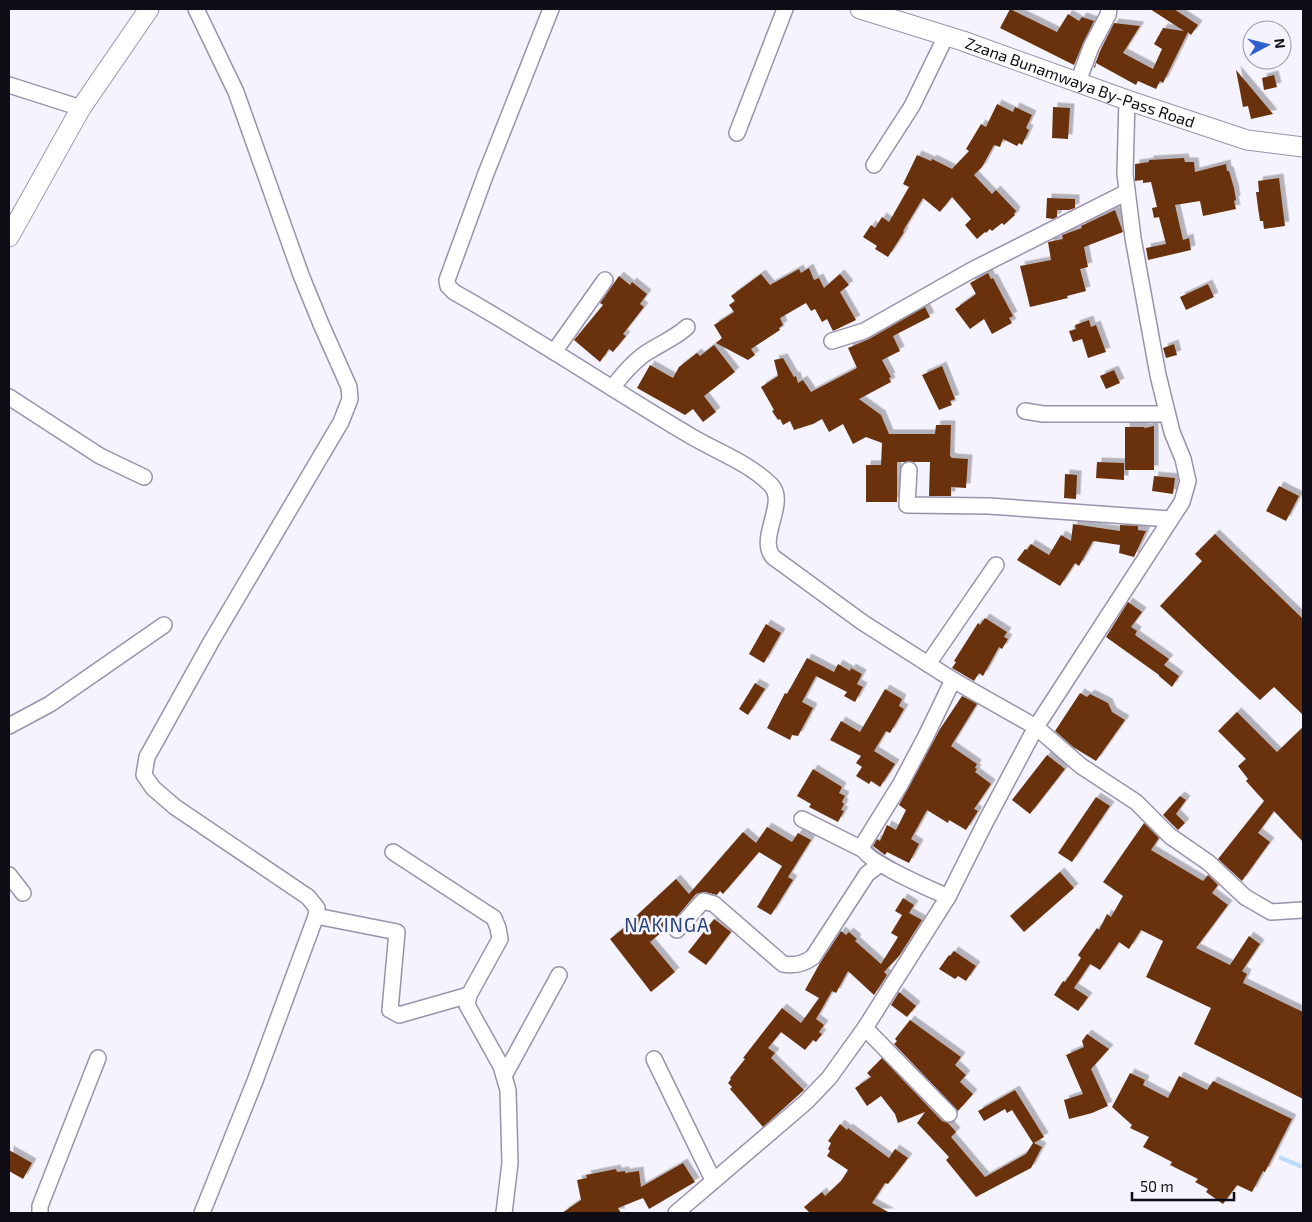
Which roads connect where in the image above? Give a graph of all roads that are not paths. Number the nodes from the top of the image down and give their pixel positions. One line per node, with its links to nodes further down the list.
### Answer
1 (149, 9): 11 (street)
2 (196, 9): 42 (street)
3 (551, 9): 20 (street)
4 (785, 9): 12 (street)
5 (860, 9): 7 (street, Zzana Bunamwaya By-Pass Road)
6 (1109, 9): 8 (street)
7 (946, 36): 8 (street, Zzana Bunamwaya By-Pass Road); 14 (street)
8 (1078, 82): 10 (street, Zzana Bunamwaya By-Pass Road)
9 (9, 85): 11 (street)
10 (1127, 100): 13 (street, Zzana Bunamwaya By-Pass Road); 15 (street)
11 (81, 108): 16 (street)
12 (737, 132)
13 (1303, 147)
14 (874, 165)
15 (1127, 192): 19 (street); 24 (street)
16 (9, 236)
17 (605, 280): 20 (street)
18 (687, 327): 21 (street)
19 (832, 341)
20 (554, 352): 21 (street)
21 (612, 388): 30 (street)
22 (9, 397): 26 (street)
23 (1025, 411): 24 (street)
24 (1167, 414): 27 (street)
25 (909, 470): 27 (street)
26 (144, 477)
27 (1170, 519): 33 (street)
28 (996, 564): 30 (street)
29 (164, 625): 32 (street)
30 (928, 664): 31 (street)
31 (953, 680): 33 (street); 35 (street)
32 (9, 726)
33 (1036, 727): 40 (street); 41 (street)
34 (802, 819): 35 (street)
35 (862, 849): 37 (street)
36 (393, 852): 45 (street)
37 (880, 864): 40 (street); 43 (street)
38 (9, 875): 39 (street)
39 (23, 893)
40 (948, 896): 46 (street)
41 (1303, 910)
42 (316, 916): 45 (street); 53 (street)
43 (677, 930)
44 (559, 975): 49 (street)
45 (469, 995): 49 (street)
46 (865, 1028): 50 (street); 51 (street)
47 (98, 1058): 52 (street)
48 (654, 1060): 51 (street)
49 (504, 1076): 54 (street)
50 (948, 1114)
51 (713, 1180): 55 (street)
52 (40, 1213)
53 (202, 1213)
54 (504, 1213)
55 (676, 1213)

